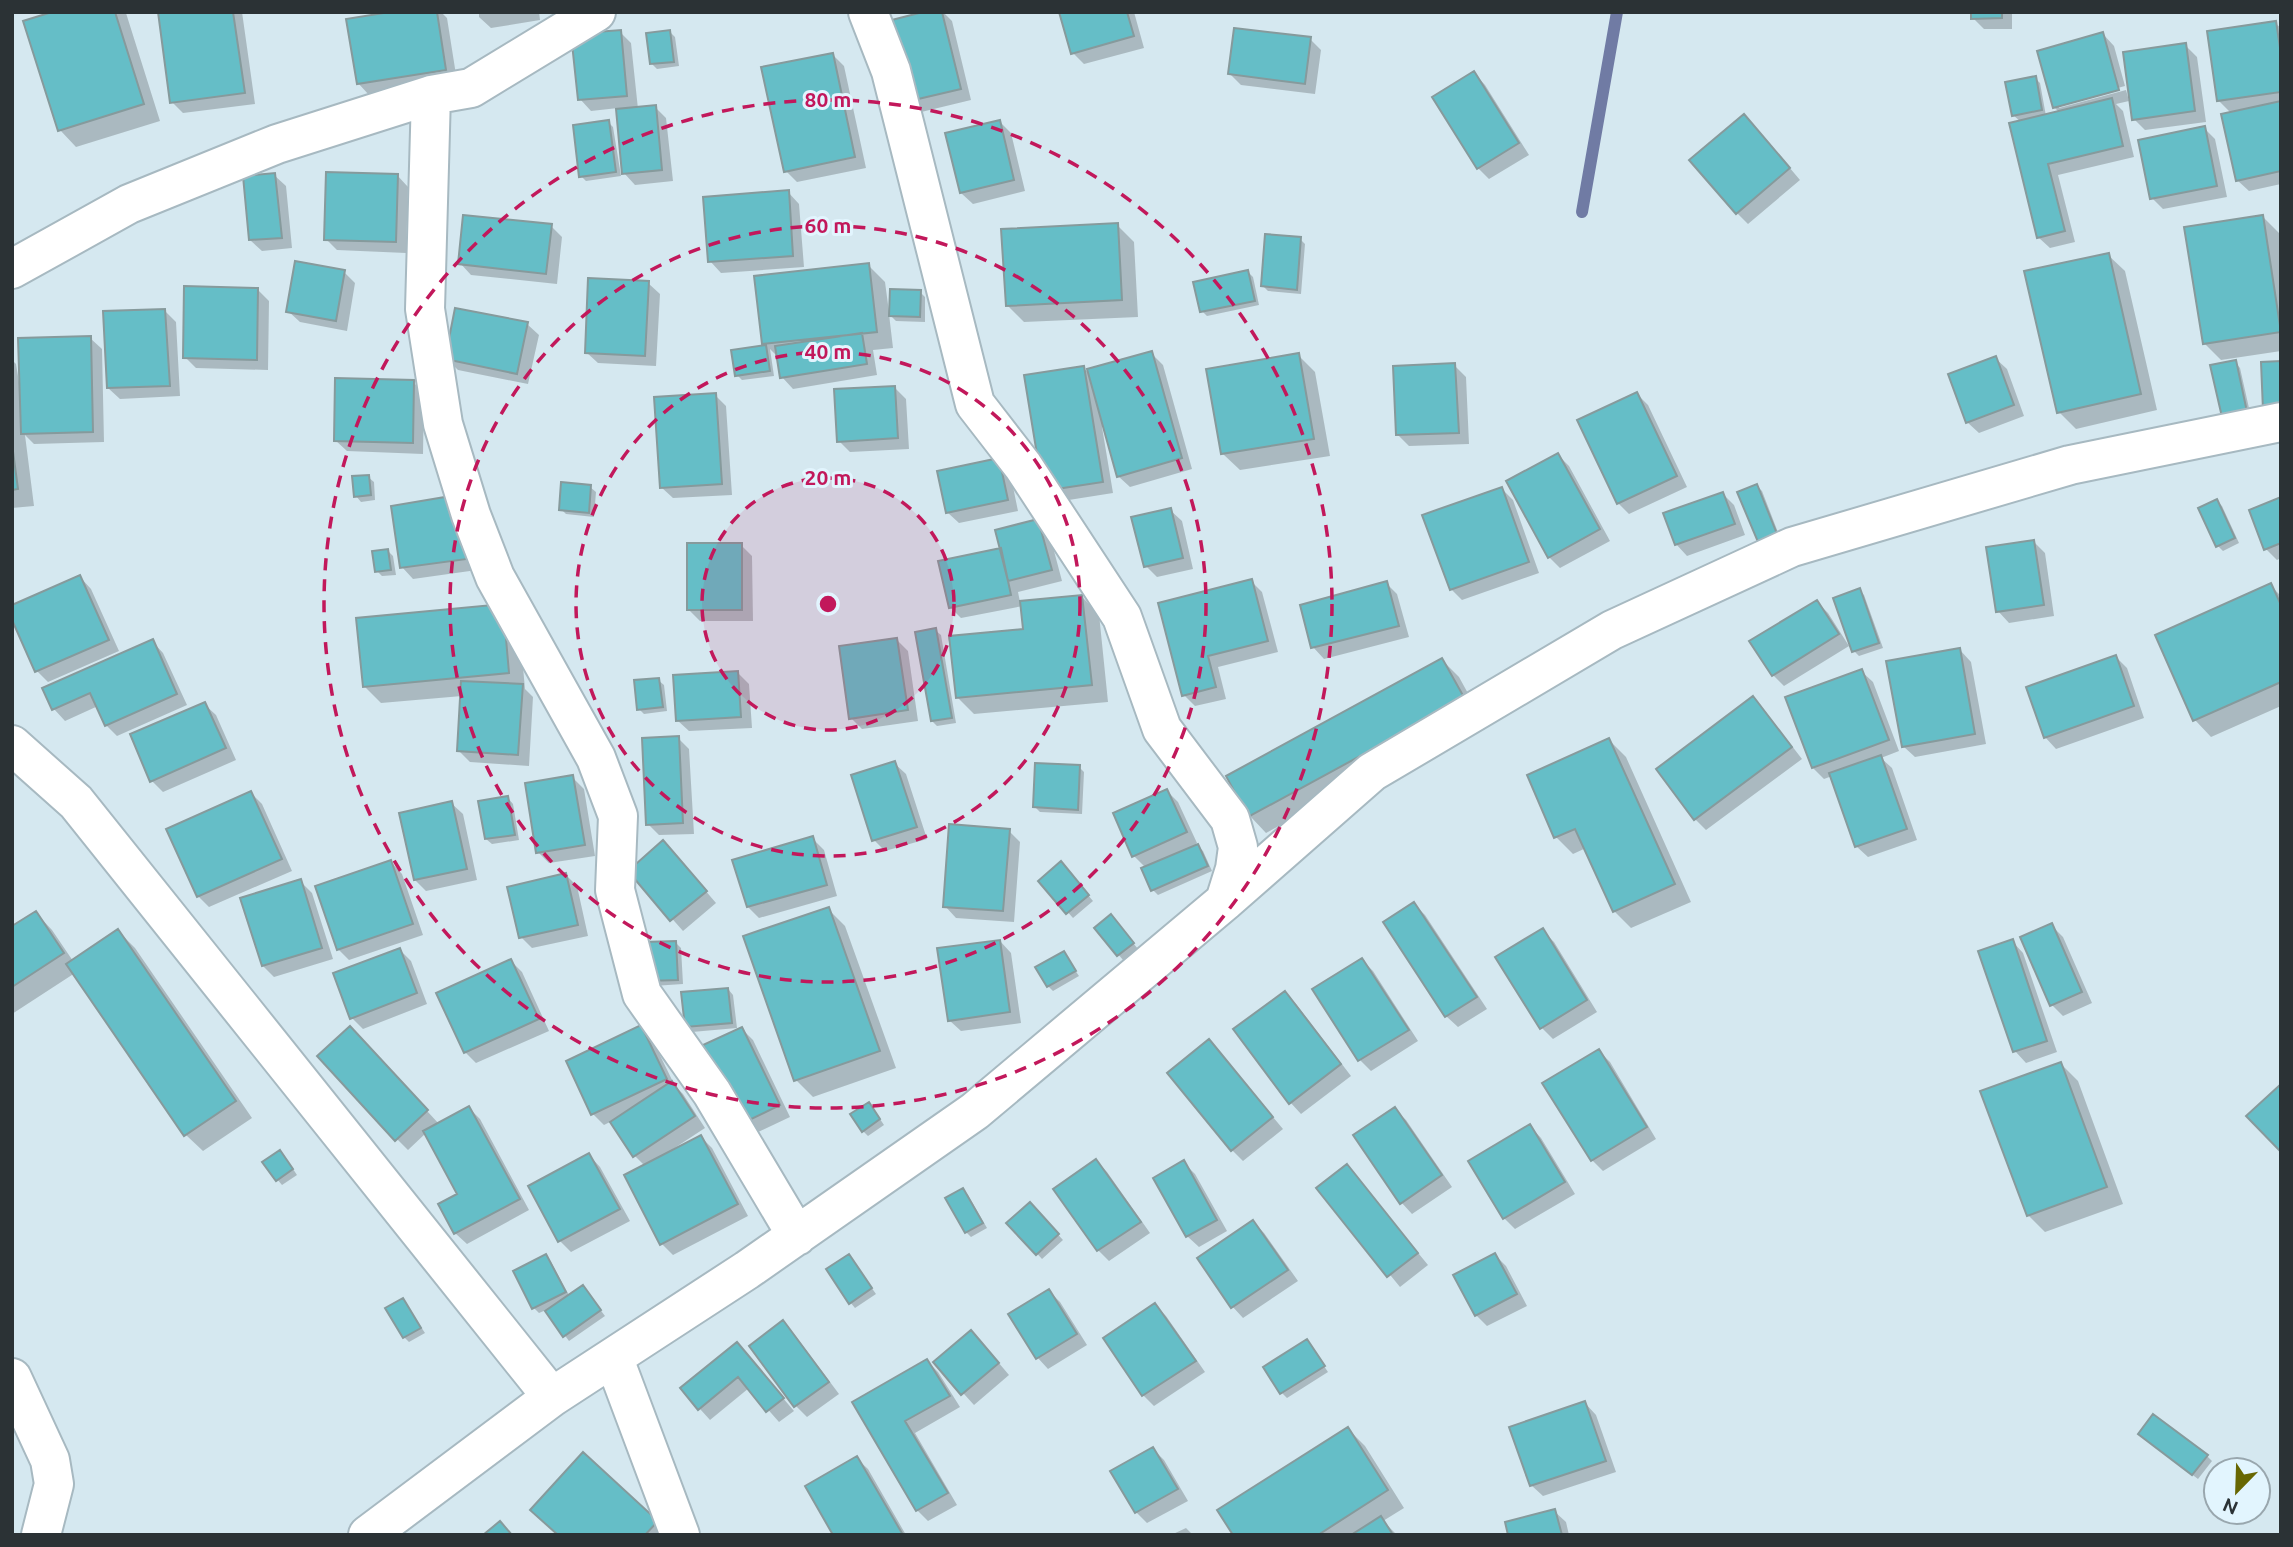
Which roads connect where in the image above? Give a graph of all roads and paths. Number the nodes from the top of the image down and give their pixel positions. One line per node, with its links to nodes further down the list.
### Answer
1 (596, 12): 3 (street)
2 (868, 12): 7 (street)
3 (431, 95): 4 (street); 8 (street)
4 (12, 269)
5 (2281, 422): 7 (street)
6 (12, 746): 11 (street)
7 (1225, 901): 8 (street)
8 (797, 1236): 9 (street)
9 (614, 1359): 11 (street); 14 (street)
10 (12, 1378): 12 (street)
11 (552, 1397): 13 (street)
12 (41, 1535)
13 (368, 1535)
14 (680, 1535)

